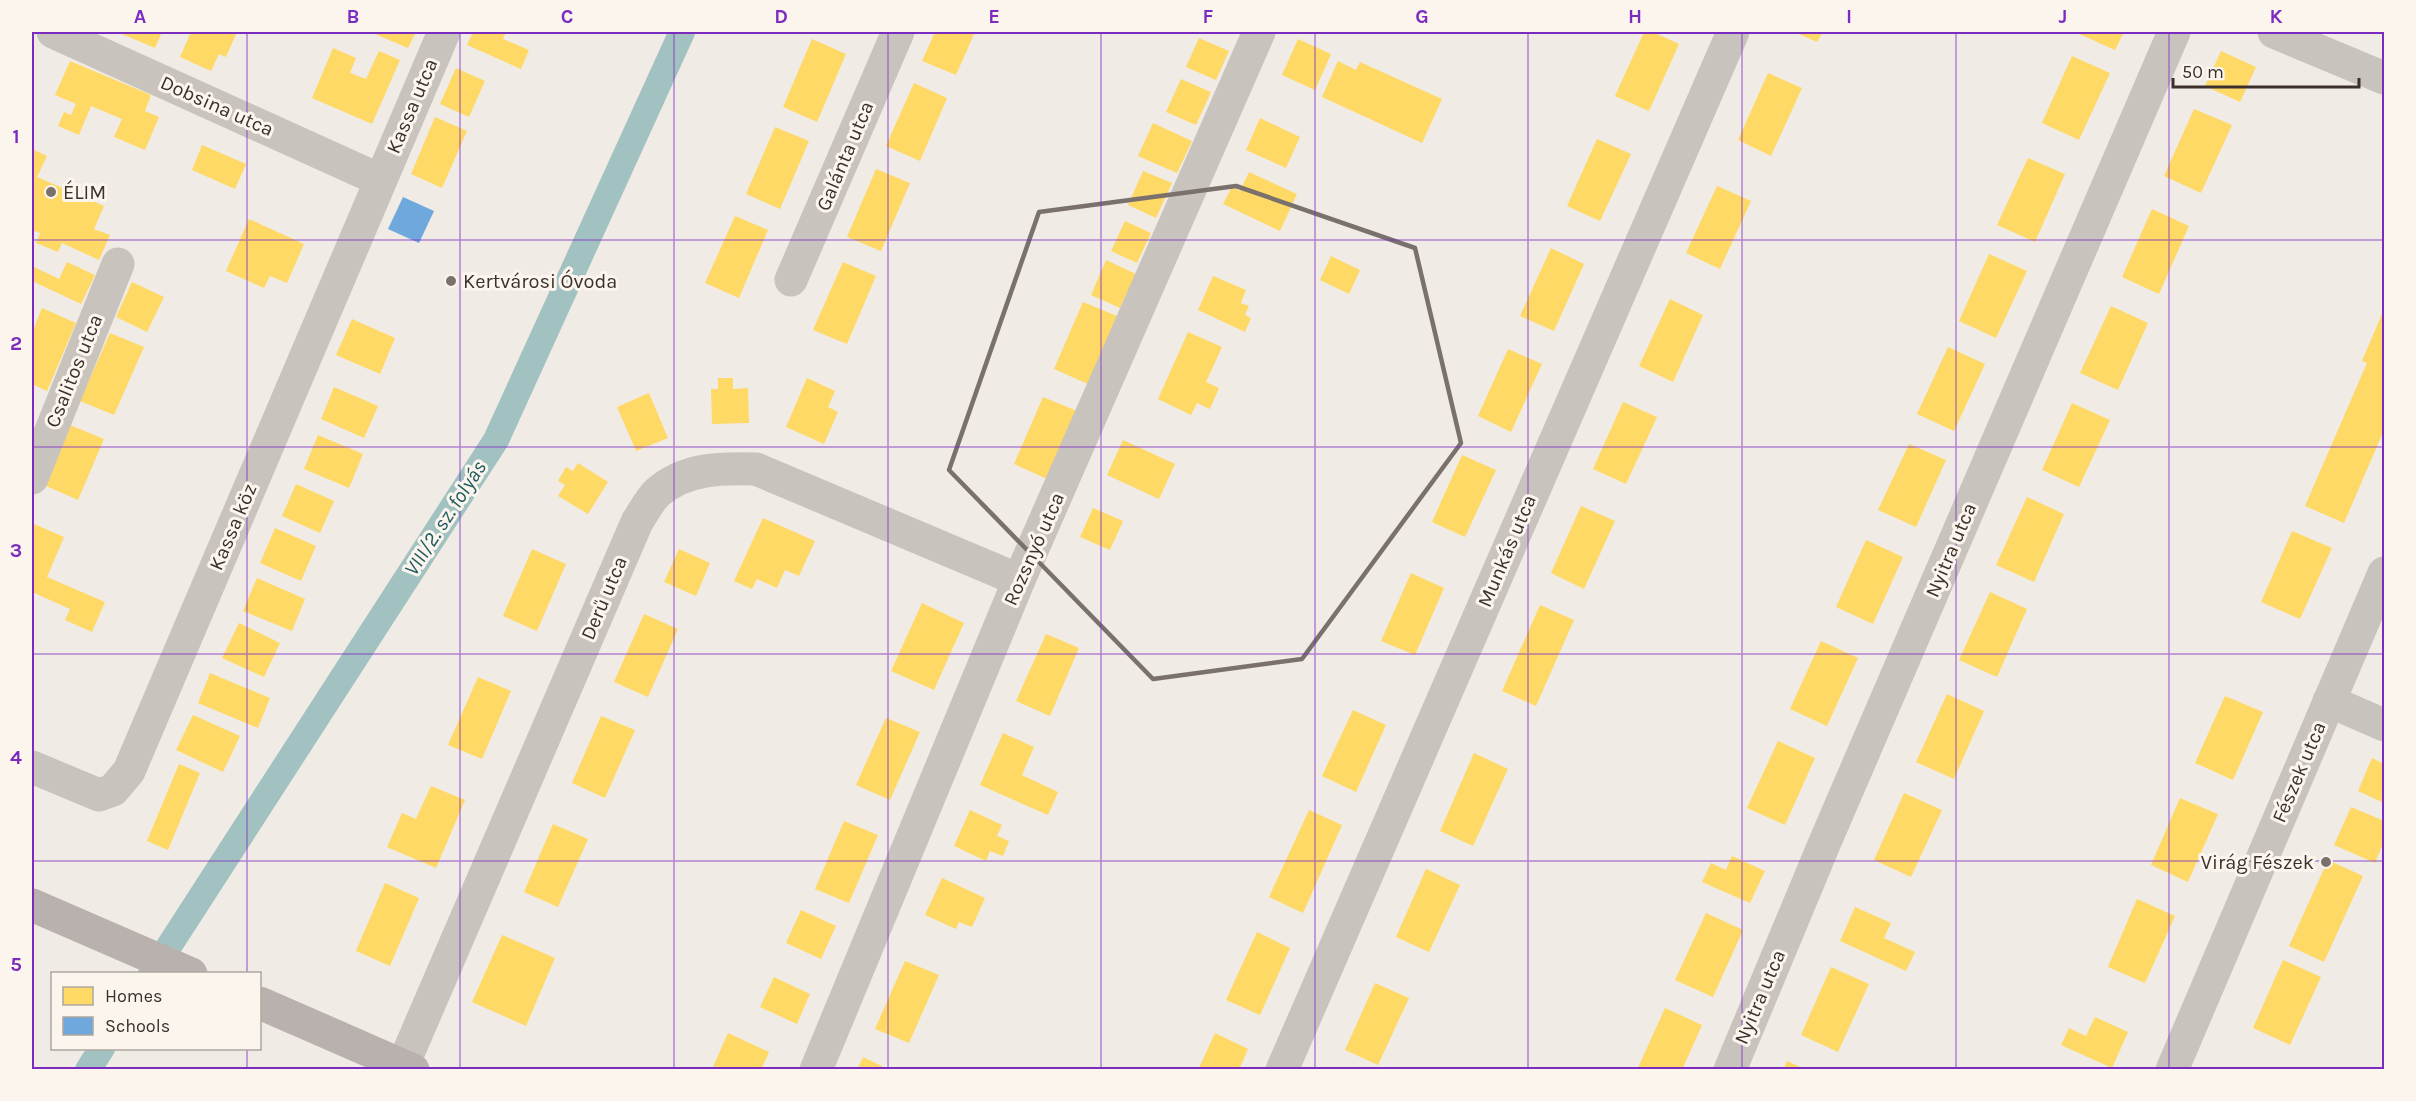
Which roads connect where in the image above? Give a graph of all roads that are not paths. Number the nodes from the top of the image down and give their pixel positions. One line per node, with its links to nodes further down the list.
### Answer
1 (53, 32): 9 (street, Dobsina utca)
2 (444, 32): 9 (street, Kassa utca)
3 (898, 32): 11 (street, Galánta utca)
4 (1259, 32): 14 (street, Rozsnyó utca)
5 (1733, 32): 23 (street, Munkás utca)
6 (2174, 32): 24 (street, Nyitra utca)
7 (2274, 32): 8 (street)
8 (2385, 78)
9 (380, 180): 17 (street, Kassa köz)
10 (118, 264): 12 (street, Csalitos utca)
11 (791, 280)
12 (32, 478)
13 (2385, 573): 15 (street, Fészek utca)
14 (1019, 580): 21 (street, Derű utca); 22 (street, Rozsnyó utca)
15 (2329, 701): 16 (street); 25 (street, Fészek utca)
16 (2385, 725)
17 (32, 767)
18 (32, 905): 19 (main road)
19 (183, 970)
20 (261, 1003): 21 (main road)
21 (408, 1067)
22 (816, 1070)
23 (1282, 1070)
24 (1730, 1070)
25 (2172, 1070)

